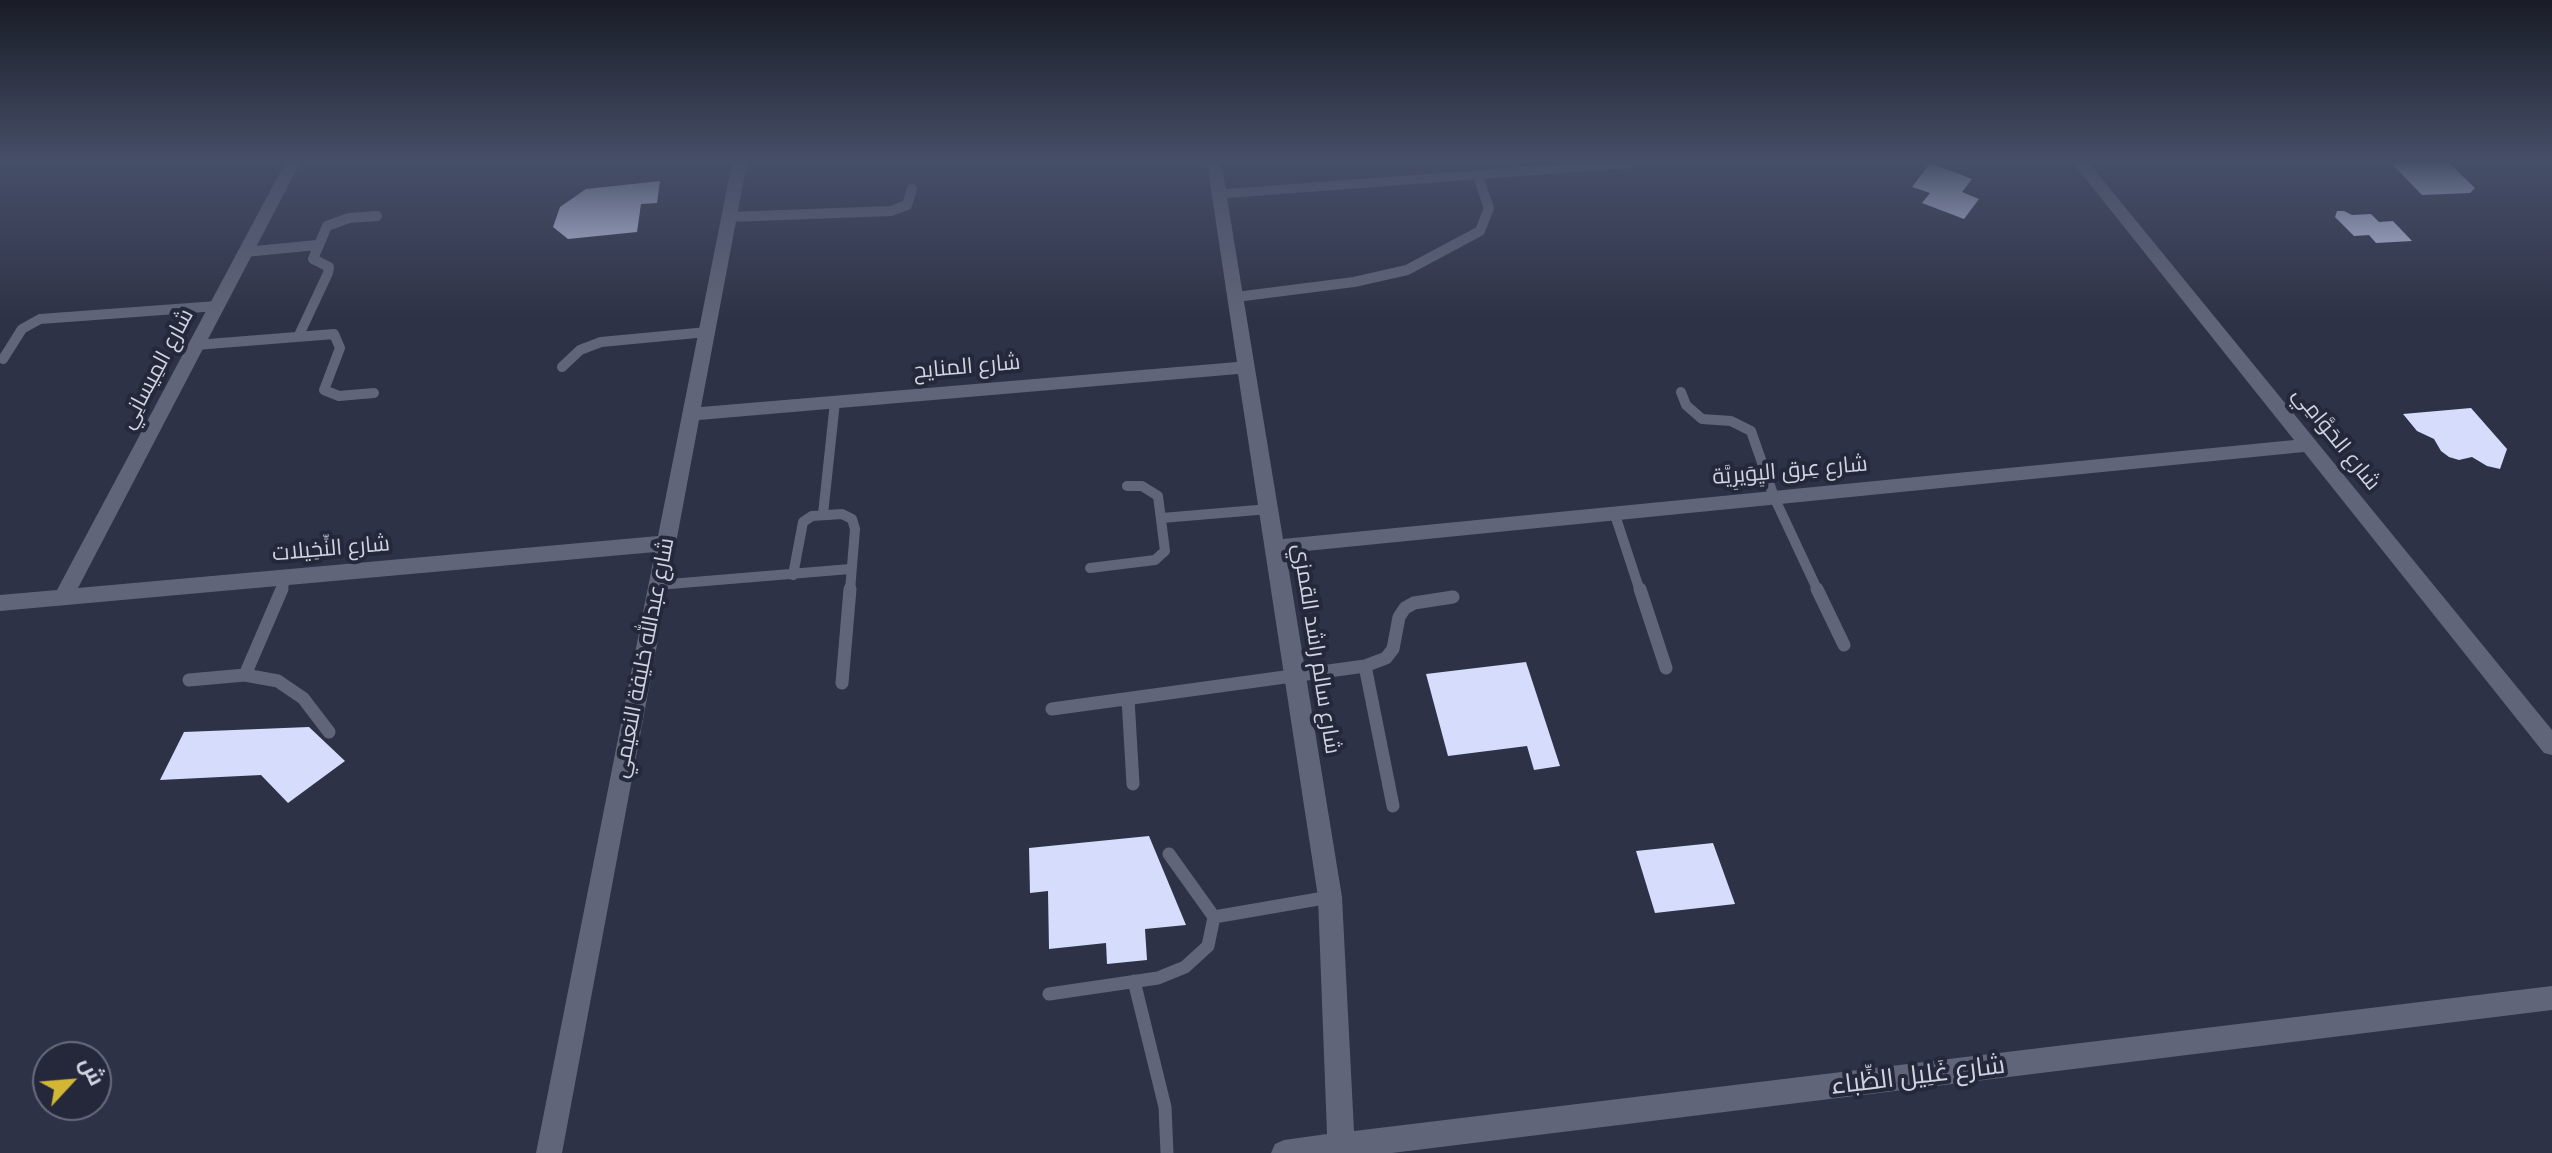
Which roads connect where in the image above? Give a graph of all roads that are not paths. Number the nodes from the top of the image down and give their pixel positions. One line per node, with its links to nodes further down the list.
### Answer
1 (264, 217): 9 (street, شارع المِيسانِي)
2 (371, 217): 8 (lane)
3 (729, 217): 4 (lane); 12 (street, شارع عبدالله خليفة النعيمي)
4 (734, 217)
5 (1223, 217): 10 (street, شارع سالم راشد القمزي)
6 (1486, 217): 10 (lane)
7 (2125, 217): 22 (street, شارع الحَوَّامِي)
8 (317, 245): 9 (lane); 13 (lane)
9 (245, 252): 11 (street, شارع المِيسانِي)
10 (1236, 297): 17 (street, شارع سالم راشد القمزي)
11 (217, 306): 14 (street, شارع المِيسانِي); 15 (lane)
12 (707, 332): 16 (lane); 21 (street, شارع عبدالله خليفة النعيمي)
13 (299, 335): 14 (lane); 19 (lane)
14 (196, 345): 36 (street, شارع المِيسانِي)
15 (3, 359)
16 (562, 367)
17 (1247, 367): 20 (street, شارع المنايح); 25 (street, شارع سالم راشد القمزي)
18 (1681, 392): 24 (lane)
19 (374, 393)
20 (835, 402): 21 (street, شارع المنايح); 27 (lane)
21 (691, 414): 29 (street, شارع عبدالله خليفة النعيمي)
22 (2310, 445): 24 (street, شارع عِرق اليِوَيرِيَّة); 49 (street, شارع الحَوَّامِي)
23 (1127, 486): 28 (lane)
24 (1774, 497): 26 (street, شارع عِرق اليِوَيرِيَّة); 39 (lane)
25 (1269, 509): 28 (lane); 30 (street, شارع سالم راشد القمزي)
26 (1614, 512): 30 (street, شارع عِرق اليِوَيرِيَّة); 41 (lane)
27 (823, 514): 32 (lane); 33 (lane)
28 (1162, 518): 31 (lane)
29 (666, 543): 34 (street, شارع النِّخِيلات); 35 (street, شارع عبدالله خليفة النعيمي)
30 (1275, 547): 43 (street, شارع سالم راشد القمزي)
31 (1090, 568)
32 (850, 569): 33 (lane); 45 (lane)
33 (793, 575): 35 (lane)
34 (287, 577): 36 (street, شارع النِّخِيلات); 42 (lane)
35 (658, 585): 59 (street, شارع عبدالله خليفة النعيمي)
36 (63, 597): 38 (street, شارع النِّخِيلات)
37 (1453, 597): 40 (lane)
38 (0, 603)
39 (1844, 645)
40 (1365, 666): 43 (lane); 51 (lane)
41 (1666, 668)
42 (245, 675): 44 (lane); 48 (lane)
43 (1295, 675): 46 (lane); 53 (street, شارع سالم راشد القمزي)
44 (189, 680)
45 (842, 683)
46 (1128, 699): 47 (lane); 50 (lane)
47 (1052, 709)
48 (329, 732)
49 (2552, 746)
50 (1133, 784)
51 (1393, 806)
52 (1169, 854): 54 (lane)
53 (1330, 897): 54 (lane); 58 (street, شارع سالم راشد القمزي)
54 (1214, 917): 55 (lane)
55 (1134, 981): 56 (lane); 60 (lane)
56 (1049, 994)
57 (2552, 998): 58 (street, شارع غَلِيل الظِّباء)
58 (1341, 1146): 61 (street, شارع غَلِيل الظِّباء)
59 (549, 1153)
60 (1167, 1153)
61 (1284, 1153)

